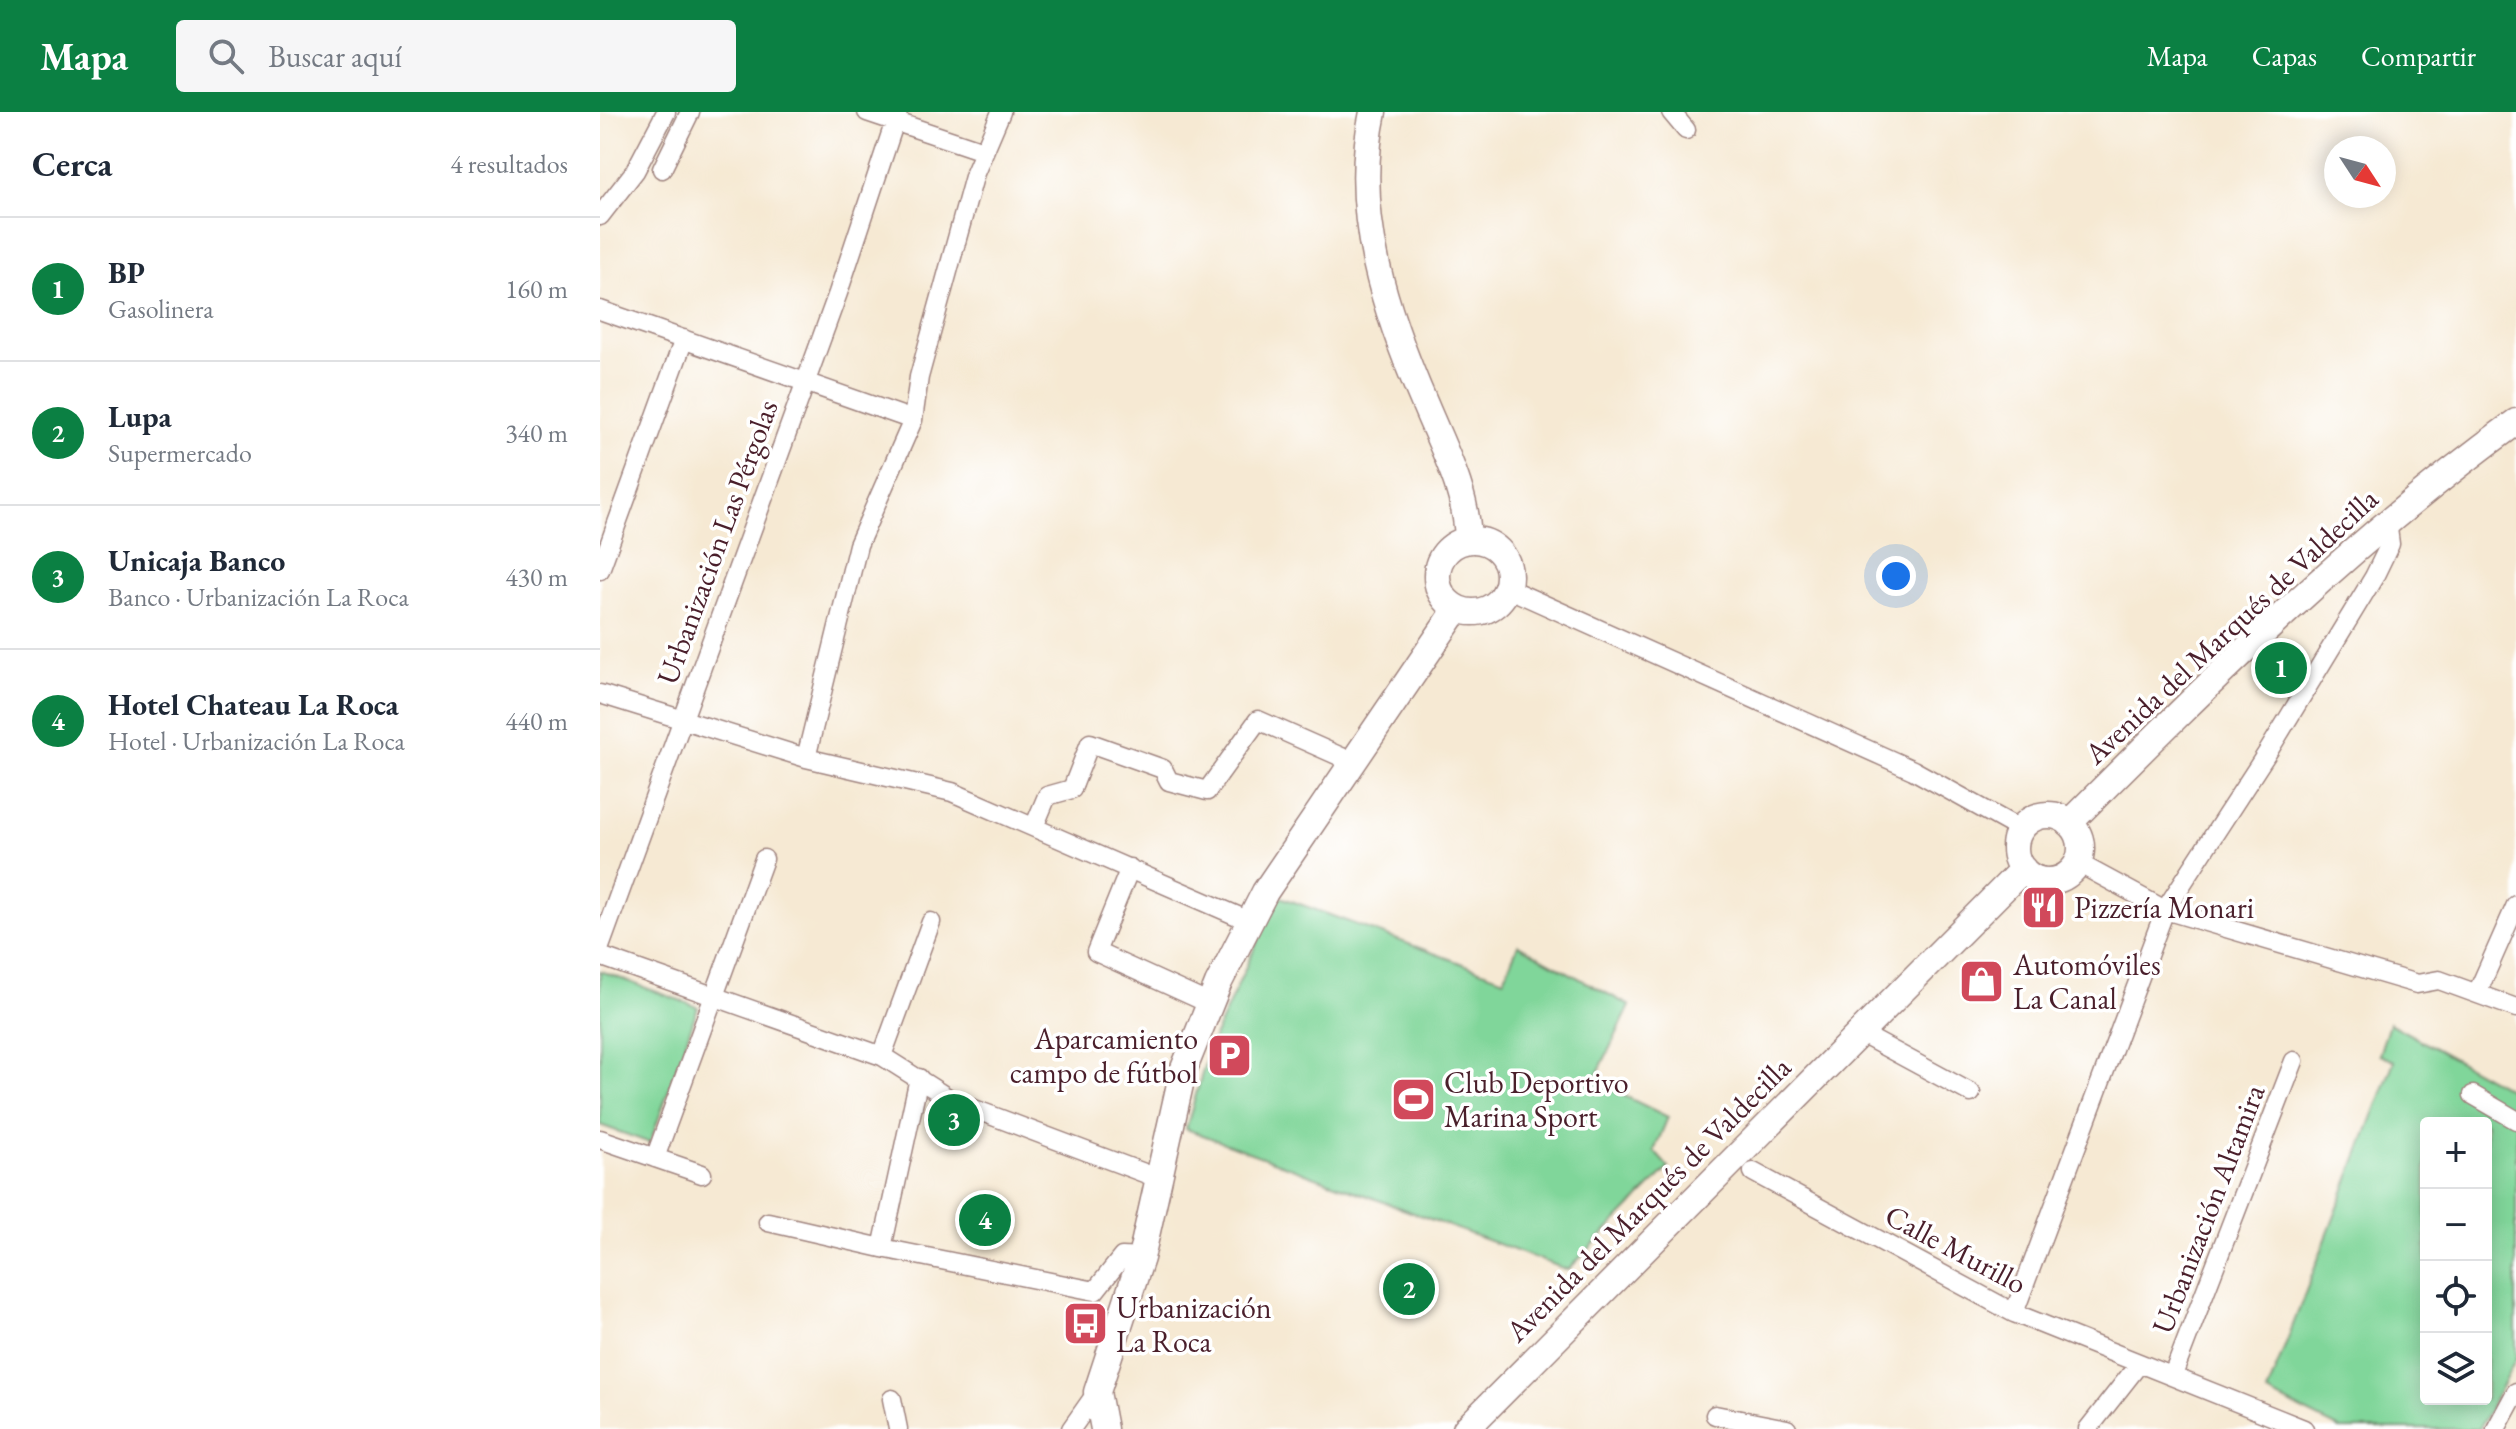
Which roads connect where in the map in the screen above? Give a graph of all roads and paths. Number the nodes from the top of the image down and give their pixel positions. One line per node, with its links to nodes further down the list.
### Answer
1 (666, 112): 11 (street)
2 (690, 112): 10 (street)
3 (867, 112): 7 (street)
4 (1001, 112): 9 (street)
5 (1373, 112): 18 (main road)
6 (1671, 112): 8 (street)
7 (897, 117): 9 (street); 14 (street)
8 (1686, 130)
9 (983, 151): 15 (street)
10 (662, 169)
11 (600, 216)
12 (600, 310): 13 (street, Urbanización Las Pérgolas)
13 (684, 339): 14 (street, Urbanización Las Pérgolas); 19 (street)
14 (805, 384): 15 (street, Urbanización Las Pérgolas); 23 (street, Urbanización Las Pérgolas)
15 (913, 420): 24 (street)
16 (2516, 422): 17 (main road, Avenida del Marqués de Valdecilla)
17 (2387, 521): 26 (main road, Avenida del Marqués de Valdecilla); 34 (street)
18 (1468, 540): 20 (main road); 21 (main road)
19 (600, 570)
20 (1507, 588): 21 (main road); 28 (street)
21 (1457, 609): 25 (main road)
22 (600, 694): 23 (street)
23 (683, 721): 24 (street); 37 (street)
24 (806, 758): 27 (street)
25 (1355, 763): 27 (street); 35 (main road)
26 (2069, 823): 28 (main road); 30 (main road)
27 (1034, 827): 31 (street)
28 (2021, 830): 32 (main road)
29 (764, 859): 40 (street)
30 (2078, 863): 32 (main road); 34 (street)
31 (1130, 868): 35 (street); 41 (street)
32 (2023, 869): 43 (main road, Avenida del Marqués de Valdecilla)
33 (2516, 905): 39 (street)
34 (2165, 910): 39 (street); 58 (street)
35 (1249, 921): 41 (main road)
36 (931, 922): 44 (street)
37 (600, 947)
38 (600, 956): 40 (street)
39 (2478, 991): 42 (street)
40 (714, 998): 44 (street); 51 (street)
41 (1210, 1004): 54 (main road)
42 (2516, 1008)
43 (1860, 1033): 47 (street); 64 (main road, Avenida del Marqués de Valdecilla)
44 (882, 1056): 46 (street)
45 (2294, 1061): 60 (street, Urbanización Altamira)
46 (919, 1078): 54 (street); 56 (street)
47 (1971, 1093)
48 (2473, 1095): 49 (street)
49 (2516, 1120)
50 (600, 1139): 51 (street)
51 (655, 1158): 53 (street)
52 (1753, 1172): 58 (street, Calle Murillo)
53 (702, 1174)
54 (1160, 1179): 57 (main road)
55 (768, 1222): 56 (street)
56 (882, 1248): 57 (street)
57 (1141, 1258): 65 (main road)
58 (2014, 1313): 59 (street, Calle Murillo)
59 (2139, 1364): 60 (street, Calle Murillo); 69 (street)
60 (2173, 1375): 70 (street, Calle Murillo)
61 (2516, 1392): 71 (street)
62 (892, 1399): 66 (street)
63 (1715, 1415): 68 (street)
64 (1474, 1420): 67 (main road, Avenida del Marqués de Valdecilla)
65 (1088, 1424)
66 (898, 1429)
67 (1455, 1429)
68 (1787, 1429)
69 (2088, 1429)
70 (2304, 1429)
71 (2496, 1429)

